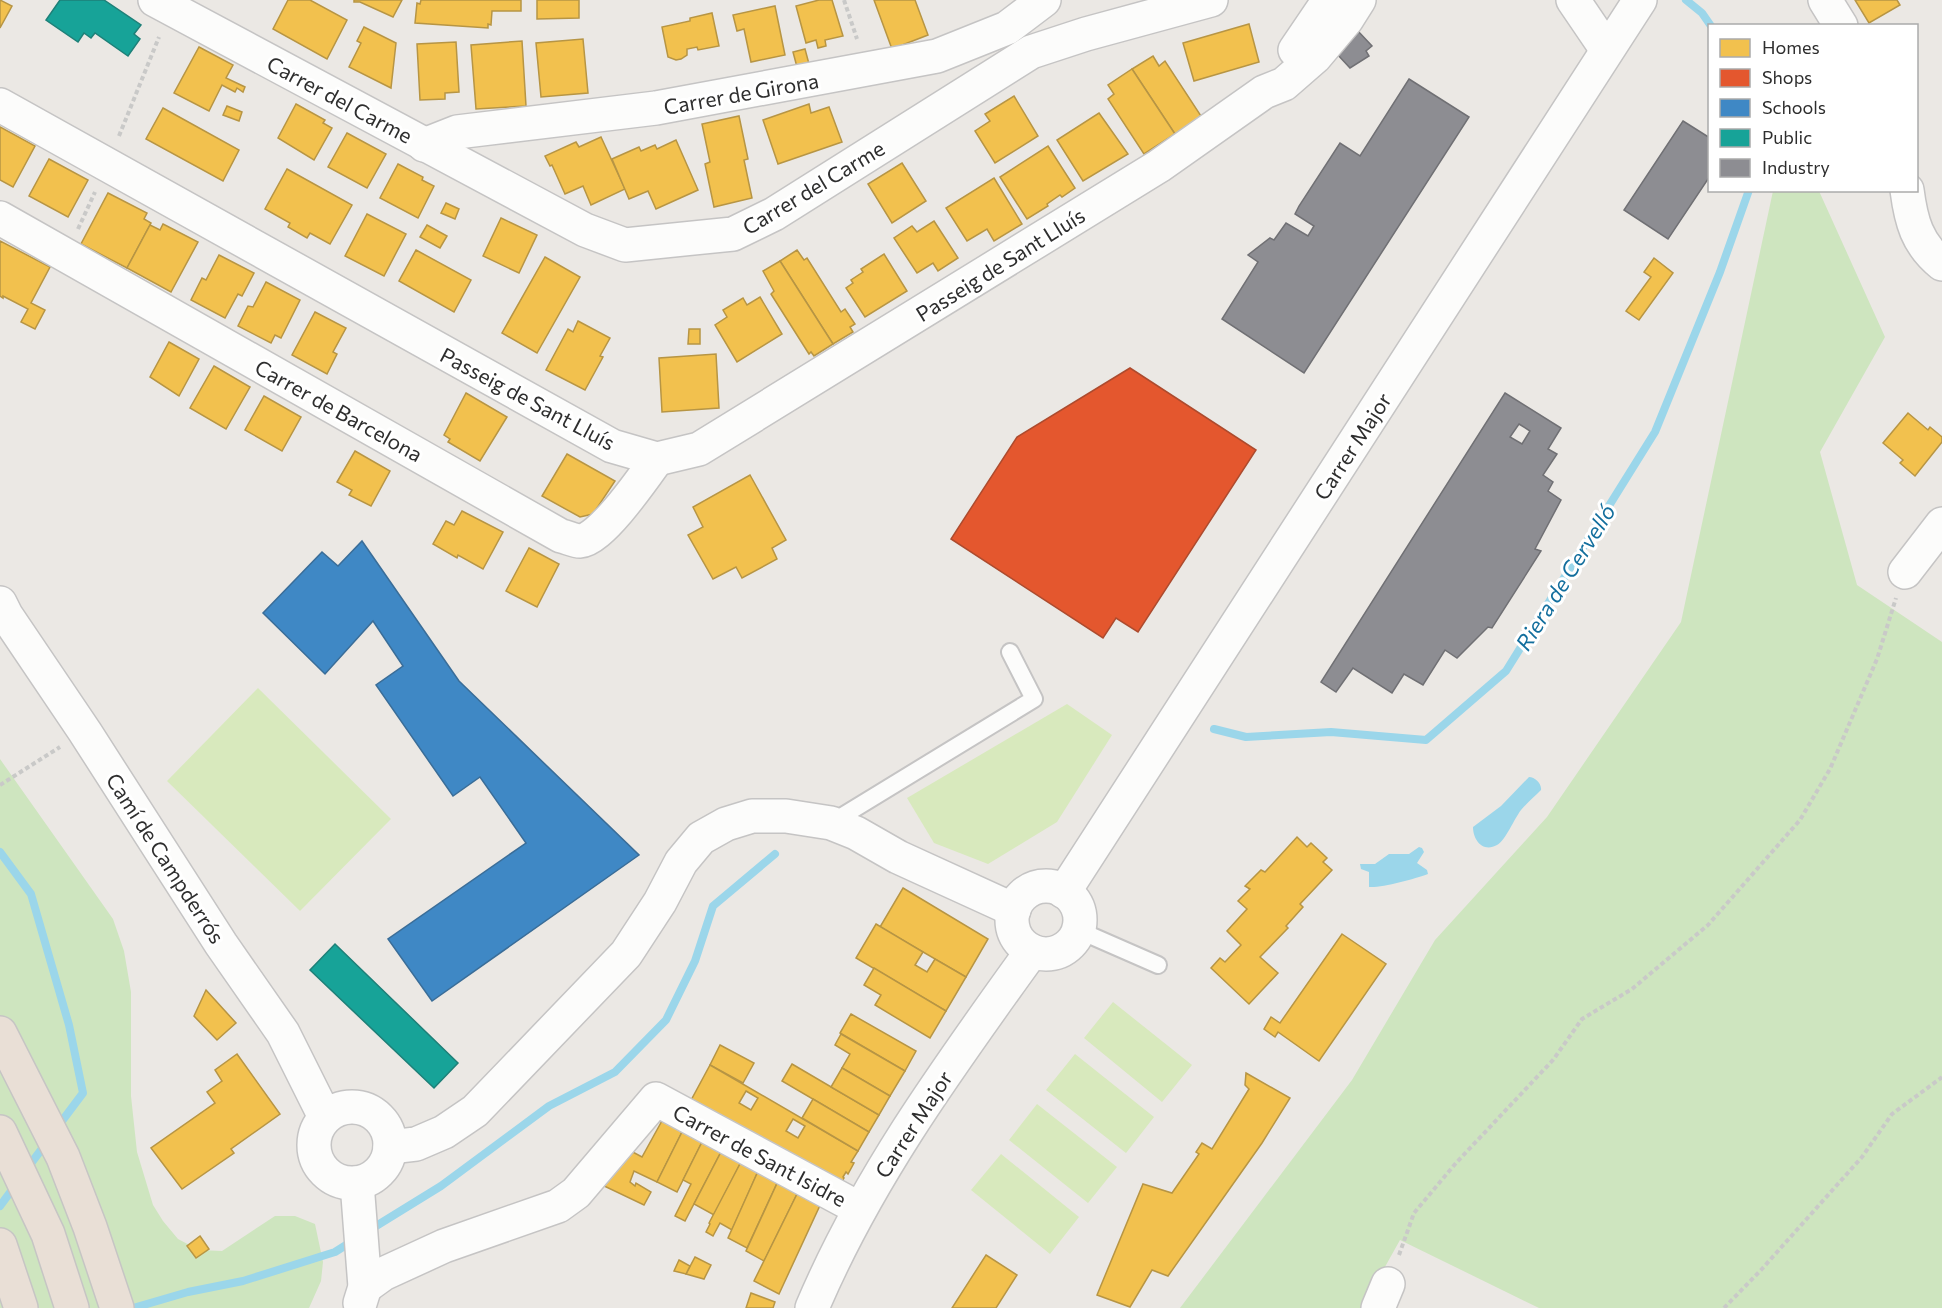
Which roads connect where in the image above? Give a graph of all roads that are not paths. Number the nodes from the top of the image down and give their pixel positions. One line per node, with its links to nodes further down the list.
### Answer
1 (1044, 0): 13 (street, Carrer de Girona)
2 (1211, 0): 13 (street, Carrer del Carme)
3 (1329, 0): 11 (street, Passeig de Sant Lluís)
4 (1359, 0): 11 (street, Passeig de Sant Lluís)
5 (1573, 0): 10 (street)
6 (1640, 0): 10 (street, Carrer Major)
7 (1825, 0): 9 (street)
8 (163, 4): 13 (street, Carrer del Carme)
9 (1840, 24)
10 (1607, 50): 23 (street, Carrer Major)
11 (1264, 92): 17 (street, Passeig de Sant Lluís)
12 (0, 105): 17 (street, Passeig de Sant Lluís)
13 (424, 144)
14 (1907, 192): 16 (street)
15 (0, 218): 17 (street, Carrer de Barcelona)
16 (1942, 264)
17 (657, 459)
18 (1942, 524): 19 (street)
19 (1905, 572)
20 (0, 603): 29 (street, Camí de Campderrós)
21 (1010, 652): 22 (lane)
22 (831, 823): 24 (street); 31 (street)
23 (1064, 892): 24 (street); 25 (street)
24 (1014, 910): 26 (street)
25 (1078, 930): 26 (street); 27 (lane)
26 (1032, 951): 33 (street, Carrer Major)
27 (1158, 965)
28 (0, 1033): 38 (highway)
29 (325, 1117): 31 (street); 32 (street)
30 (0, 1132): 37 (highway)
31 (390, 1147): 32 (street)
32 (358, 1196): 35 (street)
33 (860, 1209): 35 (street, Carrer de Sant Isidre); 39 (street, Carrer Major)
34 (0, 1245): 36 (highway)
35 (362, 1289)
36 (21, 1308)
37 (72, 1308)
38 (117, 1308)
39 (812, 1308)

